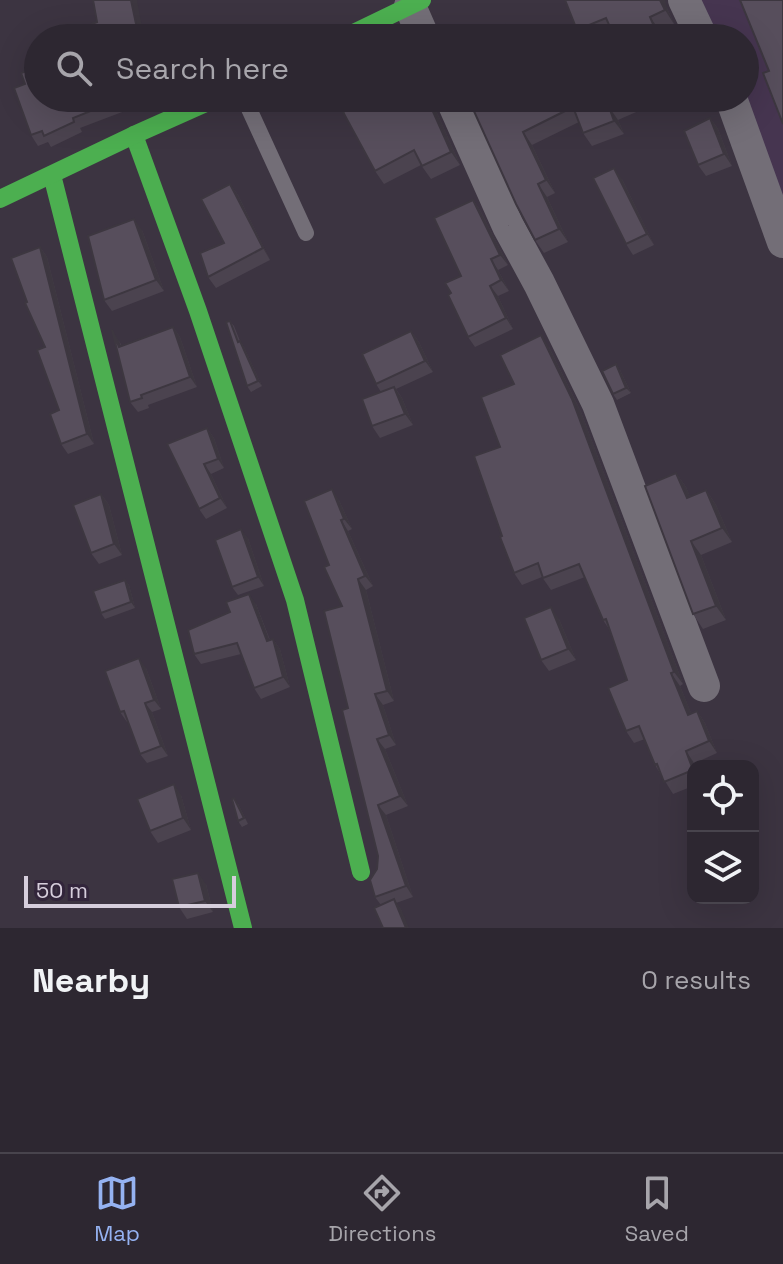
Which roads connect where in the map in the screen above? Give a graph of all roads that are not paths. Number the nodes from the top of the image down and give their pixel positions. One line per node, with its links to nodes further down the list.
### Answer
1 (684, 0): 5 (street)
2 (416, 3): 3 (main road); 4 (street)
3 (372, 24)
4 (421, 24)
5 (695, 24)
6 (186, 112): 10 (main road)
7 (250, 112): 13 (lane)
8 (457, 112): 15 (street)
9 (736, 112): 14 (street)
10 (134, 135): 11 (main road); 16 (main road)
11 (52, 175): 12 (main road); 17 (main road)
12 (0, 199)
13 (306, 233)
14 (783, 242)
15 (704, 686)
16 (361, 872)
17 (243, 928)

